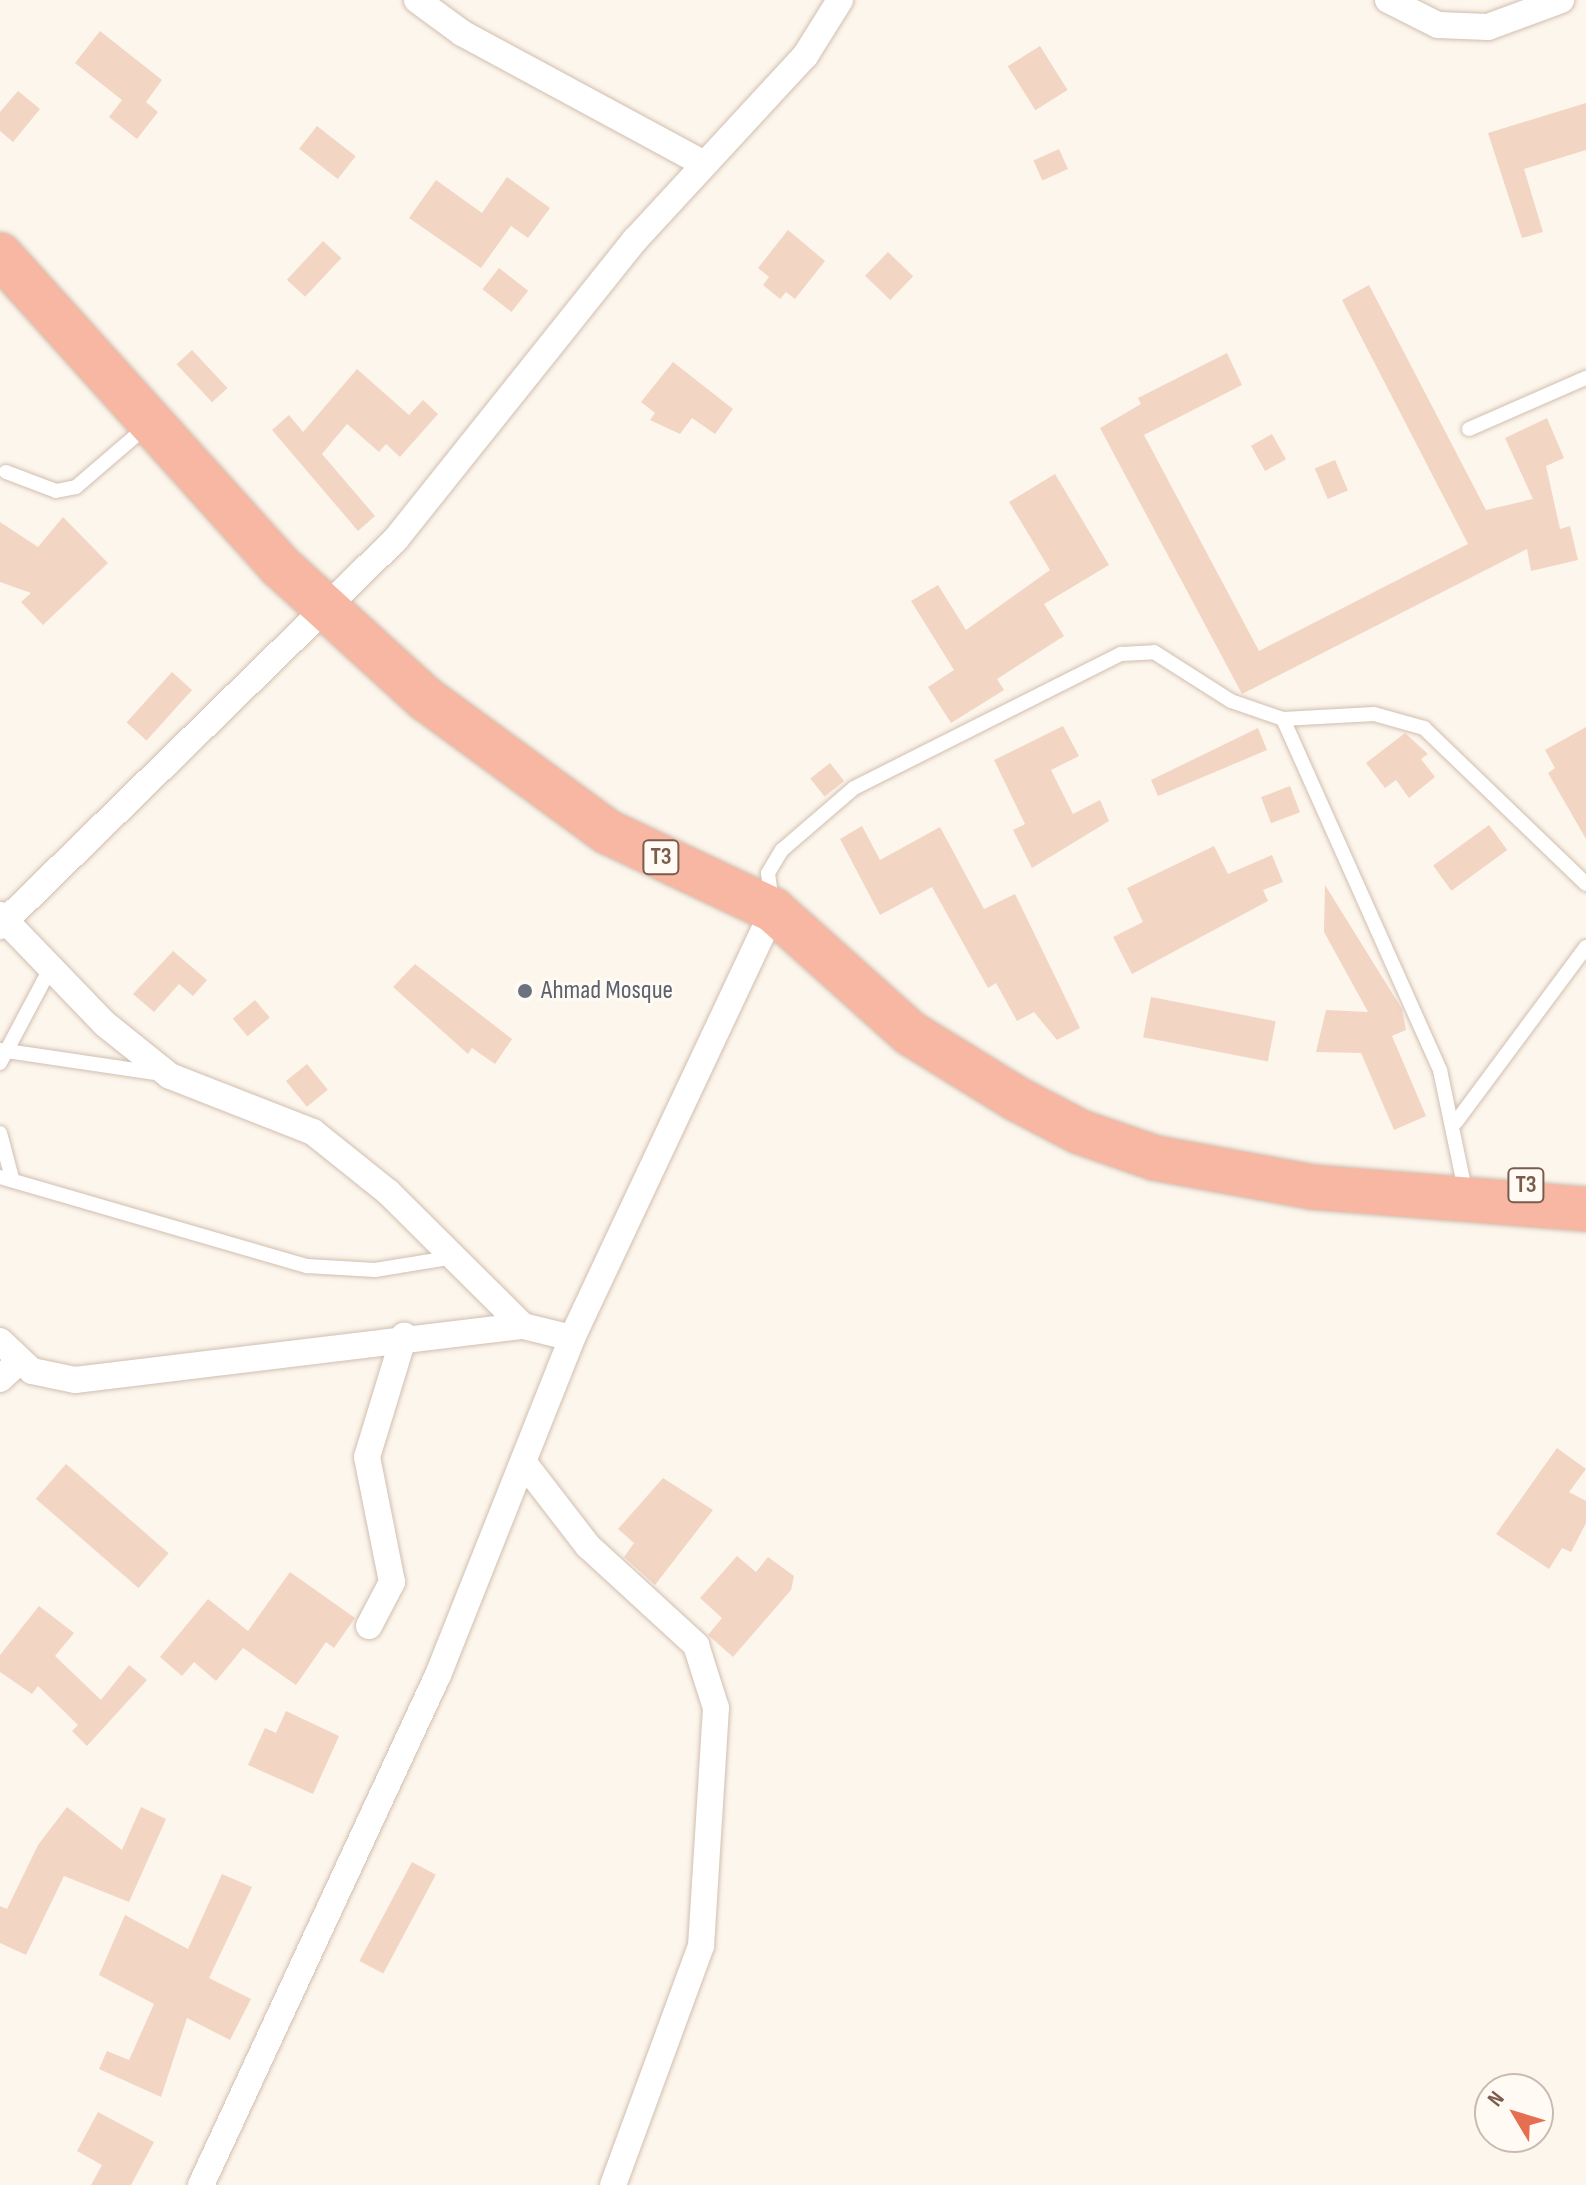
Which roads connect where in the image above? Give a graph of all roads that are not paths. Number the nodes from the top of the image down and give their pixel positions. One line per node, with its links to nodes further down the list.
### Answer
1 (417, 0): 5 (street)
2 (840, 0): 5 (street)
3 (1388, 0): 4 (street)
4 (1561, 0)
5 (702, 163): 11 (street)
6 (0, 255): 8 (highway, T3)
7 (1586, 378): 9 (lane)
8 (153, 421): 10 (lane); 11 (highway, T3)
9 (1469, 429)
10 (6, 472)
11 (325, 610): 14 (highway, T3); 15 (street)
12 (1283, 719): 13 (lane); 14 (lane); 20 (lane)
13 (1586, 884)
14 (773, 910): 24 (highway, T3); 29 (street)
15 (3, 920): 17 (street)
16 (1586, 947): 20 (lane)
17 (50, 969): 18 (lane); 19 (street)
18 (2, 1055): 19 (lane)
19 (170, 1076): 26 (street)
20 (1456, 1122): 24 (lane)
21 (0, 1133): 22 (lane)
22 (6, 1177): 26 (lane)
23 (1586, 1178): 24 (highway, T3)
24 (1467, 1202): 25 (highway, T3)
25 (1586, 1209)
26 (454, 1257): 27 (street)
27 (523, 1326): 28 (street); 29 (street)
28 (404, 1336): 31 (street); 34 (street)
29 (572, 1338): 33 (street)
30 (0, 1341): 31 (street)
31 (19, 1361): 32 (street)
32 (0, 1379)
33 (524, 1463): 35 (street); 36 (street)
34 (369, 1626)
35 (201, 2185)
36 (613, 2185)

